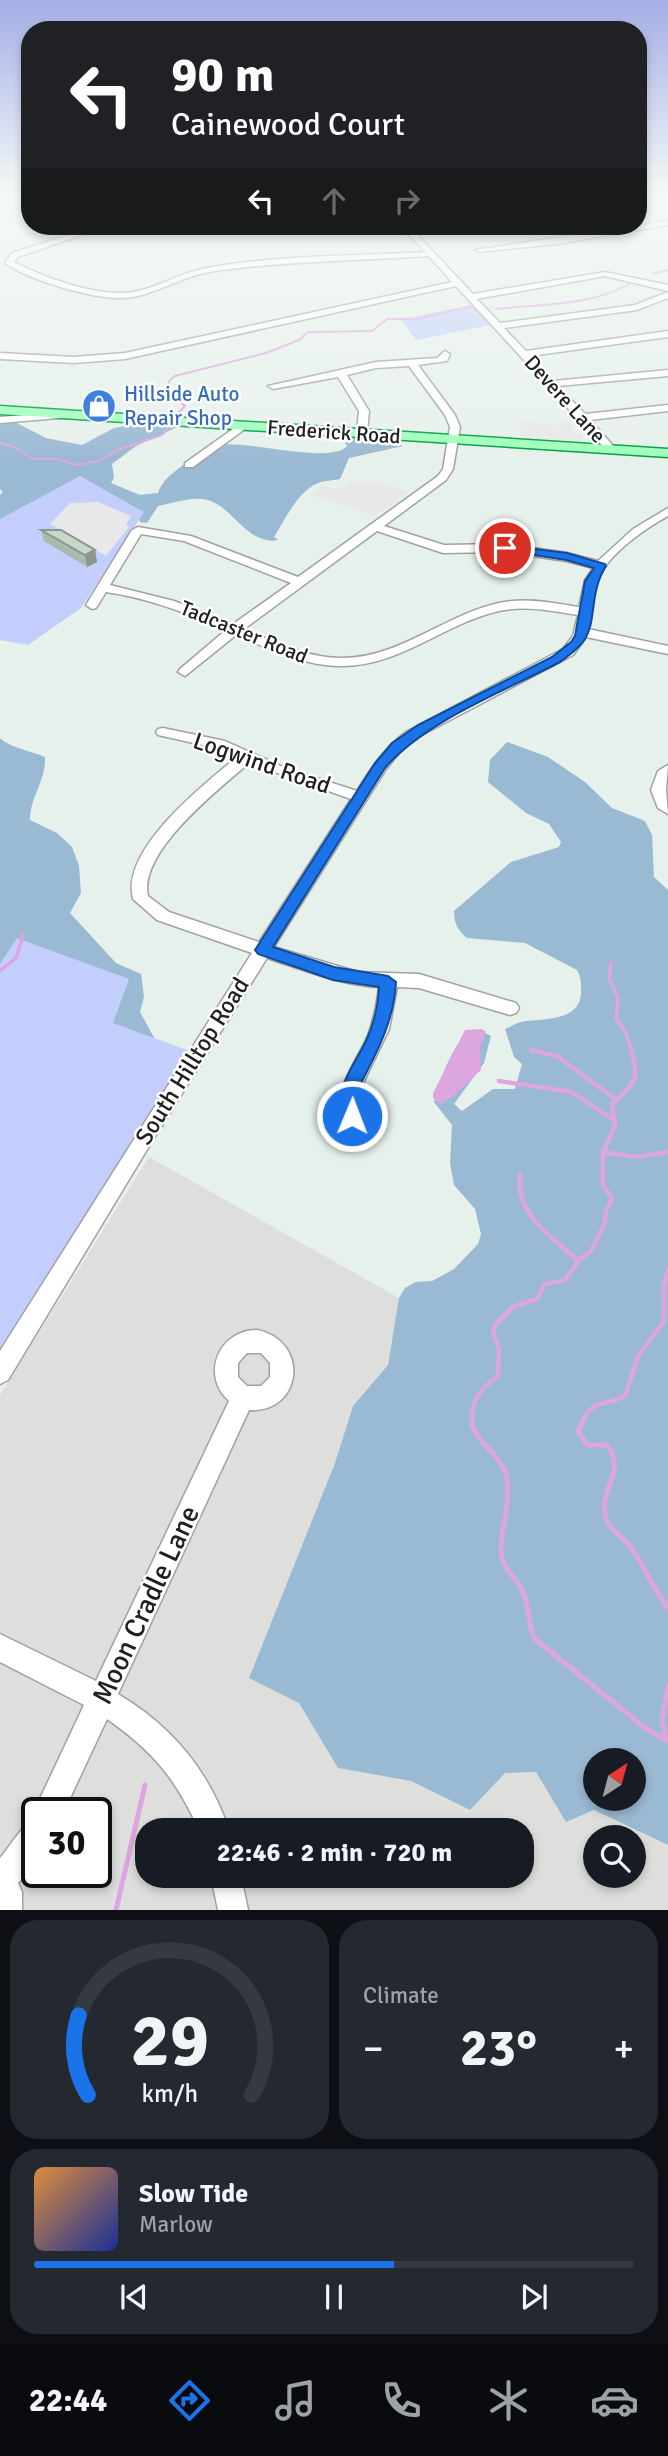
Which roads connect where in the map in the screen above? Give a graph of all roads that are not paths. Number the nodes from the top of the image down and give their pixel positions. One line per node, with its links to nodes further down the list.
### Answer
1 (72, 284): 2 (street)
2 (166, 284)
3 (454, 284): 12 (street)
4 (460, 284): 7 (street, Devere Lane)
5 (547, 284): 7 (street)
6 (668, 295): 8 (street)
7 (473, 297): 8 (street, Devere Lane)
8 (499, 326): 11 (street, Devere Lane)
9 (668, 334): 11 (street)
10 (445, 354): 13 (street)
11 (524, 354): 16 (street, Devere Lane)
12 (0, 356)
13 (412, 363): 15 (street); 25 (street)
14 (668, 373): 16 (street)
15 (341, 374): 17 (street); 24 (street)
16 (552, 384): 21 (street, Devere Lane)
17 (273, 386)
18 (668, 408): 21 (street)
19 (0, 410): 20 (main road, Frederick Road)
20 (77, 414): 22 (street); 23 (main road, Frederick Road)
21 (579, 418): 26 (street, Devere Lane)
22 (0, 420)
23 (244, 426): 24 (main road, Frederick Road); 28 (street)
24 (362, 433): 25 (main road, Frederick Road)
25 (454, 439): 26 (main road, Frederick Road); 30 (street)
26 (611, 449): 27 (main road, Frederick Road)
27 (668, 453)
28 (189, 465)
29 (668, 511): 31 (street)
30 (376, 527): 31 (street); 32 (street)
31 (601, 566): 35 (street)
32 (300, 582): 33 (street); 36 (street)
33 (102, 588): 34 (street); 36 (street, Tadcaster Road)
34 (92, 605)
35 (586, 612): 36 (street, Tadcaster Road); 37 (street)
36 (235, 629): 39 (street)
37 (583, 632): 38 (street); 43 (street, South Hilltop Road)
38 (668, 650)
39 (185, 673)
40 (163, 732): 41 (street, Logwind Road)
41 (248, 756): 43 (street, Logwind Road); 45 (street)
42 (668, 771): 44 (street)
43 (360, 797): 45 (street, South Hilltop Road)
44 (668, 809)
45 (263, 950): 46 (street); 49 (street, South Hilltop Road)
46 (388, 982): 47 (street); 48 (street)
47 (510, 1008)
48 (352, 1116)
49 (0, 1372)
50 (243, 1397): 52 (street, Moon Cradle Lane)
51 (0, 1648): 52 (street)
52 (102, 1699): 53 (street, Moon Cradle Lane); 54 (street)
53 (56, 1797)
54 (209, 1818)
55 (21, 1857): 56 (street)
56 (1, 1877): 58 (street)
57 (228, 1888): 59 (street)
58 (7, 1910)
59 (233, 1910)

